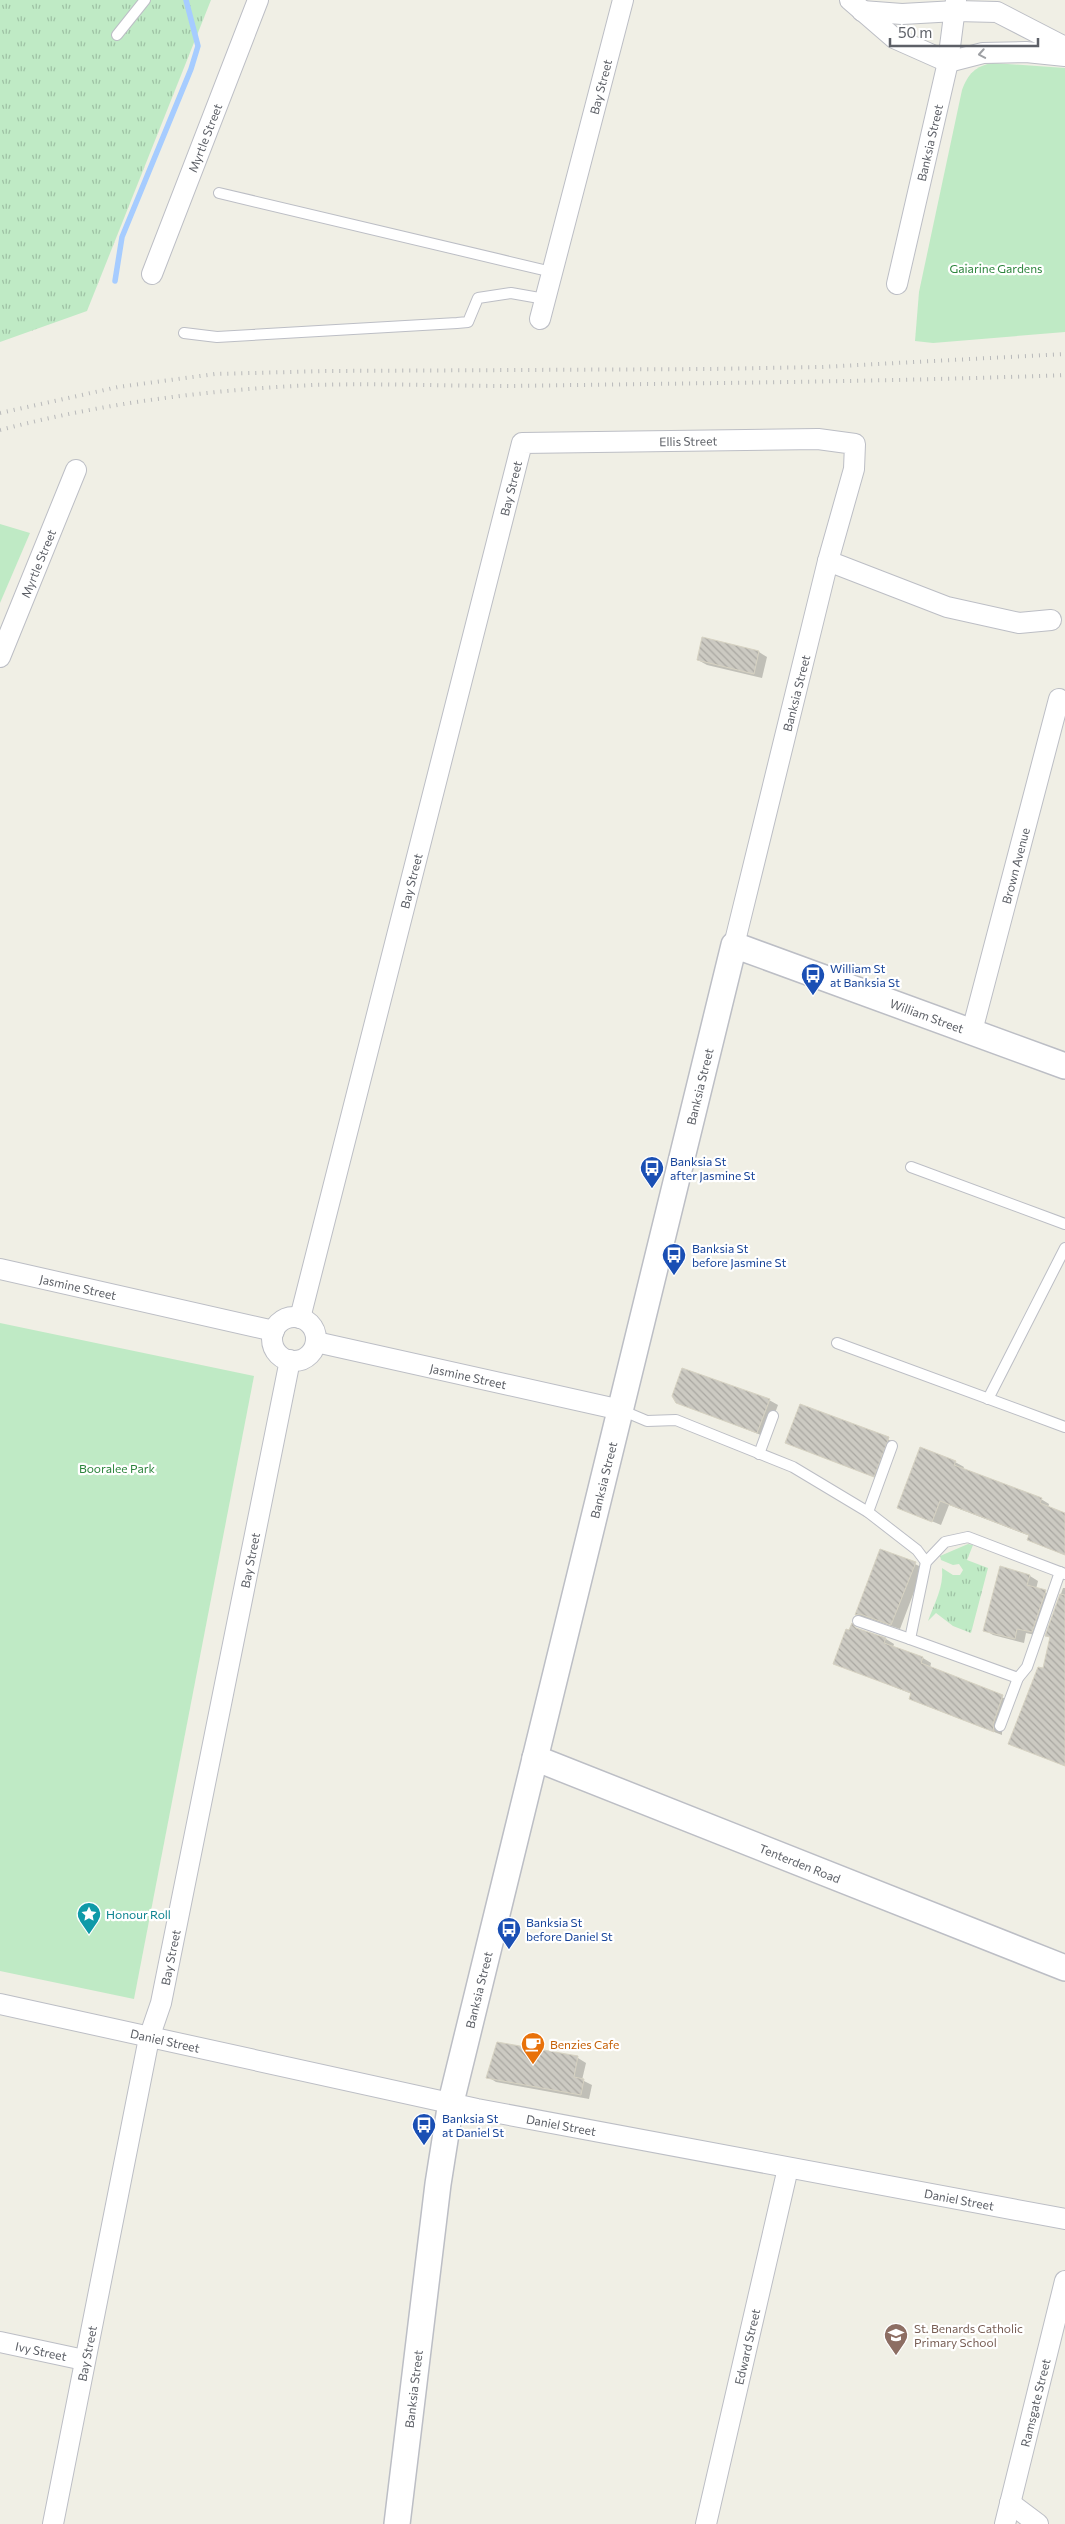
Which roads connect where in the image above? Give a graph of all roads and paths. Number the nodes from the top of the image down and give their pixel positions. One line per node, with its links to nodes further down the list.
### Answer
1 (145, 0): 6 (lane)
2 (258, 0): 12 (street, Myrtle Street)
3 (623, 0): 11 (street, Bay Street)
4 (856, 5): 5 (street); 9 (street)
5 (956, 5): 7 (street); 9 (street, Banksia Street)
6 (117, 35)
7 (1065, 47)
8 (1065, 56): 9 (street, one-way to 9)
9 (948, 62): 13 (street, Banksia Street)
10 (219, 193): 11 (lane)
11 (552, 272): 14 (street, Bay Street)
12 (152, 274)
13 (897, 284)
14 (545, 299): 15 (street, Bay Street); 16 (lane)
15 (540, 319)
16 (184, 333)
17 (522, 443): 18 (street, Ellis Street); 31 (street, Bay Street)
18 (855, 444): 20 (street, Banksia Street)
19 (76, 470): 22 (street, Myrtle Street)
20 (828, 561): 21 (street); 24 (street, Banksia Street)
21 (1051, 620)
22 (0, 657)
23 (1059, 698): 25 (street, Brown Avenue)
24 (734, 945): 25 (street, William Street); 37 (street, Banksia Street)
25 (972, 1031): 26 (street, William Street)
26 (1065, 1066)
27 (911, 1167): 28 (lane)
28 (1065, 1224)
29 (1065, 1248): 36 (lane)
30 (0, 1269): 32 (street, Jasmine Street)
31 (300, 1318): 32 (street); 33 (street)
32 (274, 1331): 35 (street)
33 (316, 1342): 35 (street); 37 (street, Jasmine Street)
34 (837, 1343): 36 (lane)
35 (290, 1360): 52 (street, Bay Street)
36 (988, 1399): 39 (lane)
37 (621, 1410): 41 (lane); 49 (street, Banksia Street)
38 (773, 1416): 41 (lane)
39 (1065, 1427)
40 (892, 1446): 42 (lane)
41 (759, 1454): 42 (lane)
42 (868, 1512): 43 (lane)
43 (926, 1562): 44 (lane); 46 (lane)
44 (1062, 1573): 47 (lane)
45 (858, 1622): 46 (lane)
46 (910, 1639): 47 (lane)
47 (1018, 1678): 48 (lane)
48 (1000, 1726)
49 (535, 1758): 50 (street, Tenterden Road); 53 (street, Banksia Street)
50 (1065, 1968)
51 (0, 2004): 52 (street, Daniel Street)
52 (148, 2038): 53 (street, Daniel Street); 58 (street, Bay Street)
53 (451, 2102): 54 (street, Daniel Street); 61 (street, Banksia Street)
54 (788, 2168): 55 (street, Daniel Street); 62 (street, Edward Street)
55 (1065, 2219)
56 (1065, 2281): 59 (street, Ramsgate Street)
57 (0, 2342): 58 (street, Ivy Street)
58 (84, 2360): 60 (street, Bay Street)
59 (1010, 2502): 63 (street, Ramsgate Street); 64 (street)
60 (53, 2524)
61 (397, 2524)
62 (706, 2524)
63 (1005, 2524)
64 (1038, 2524)

